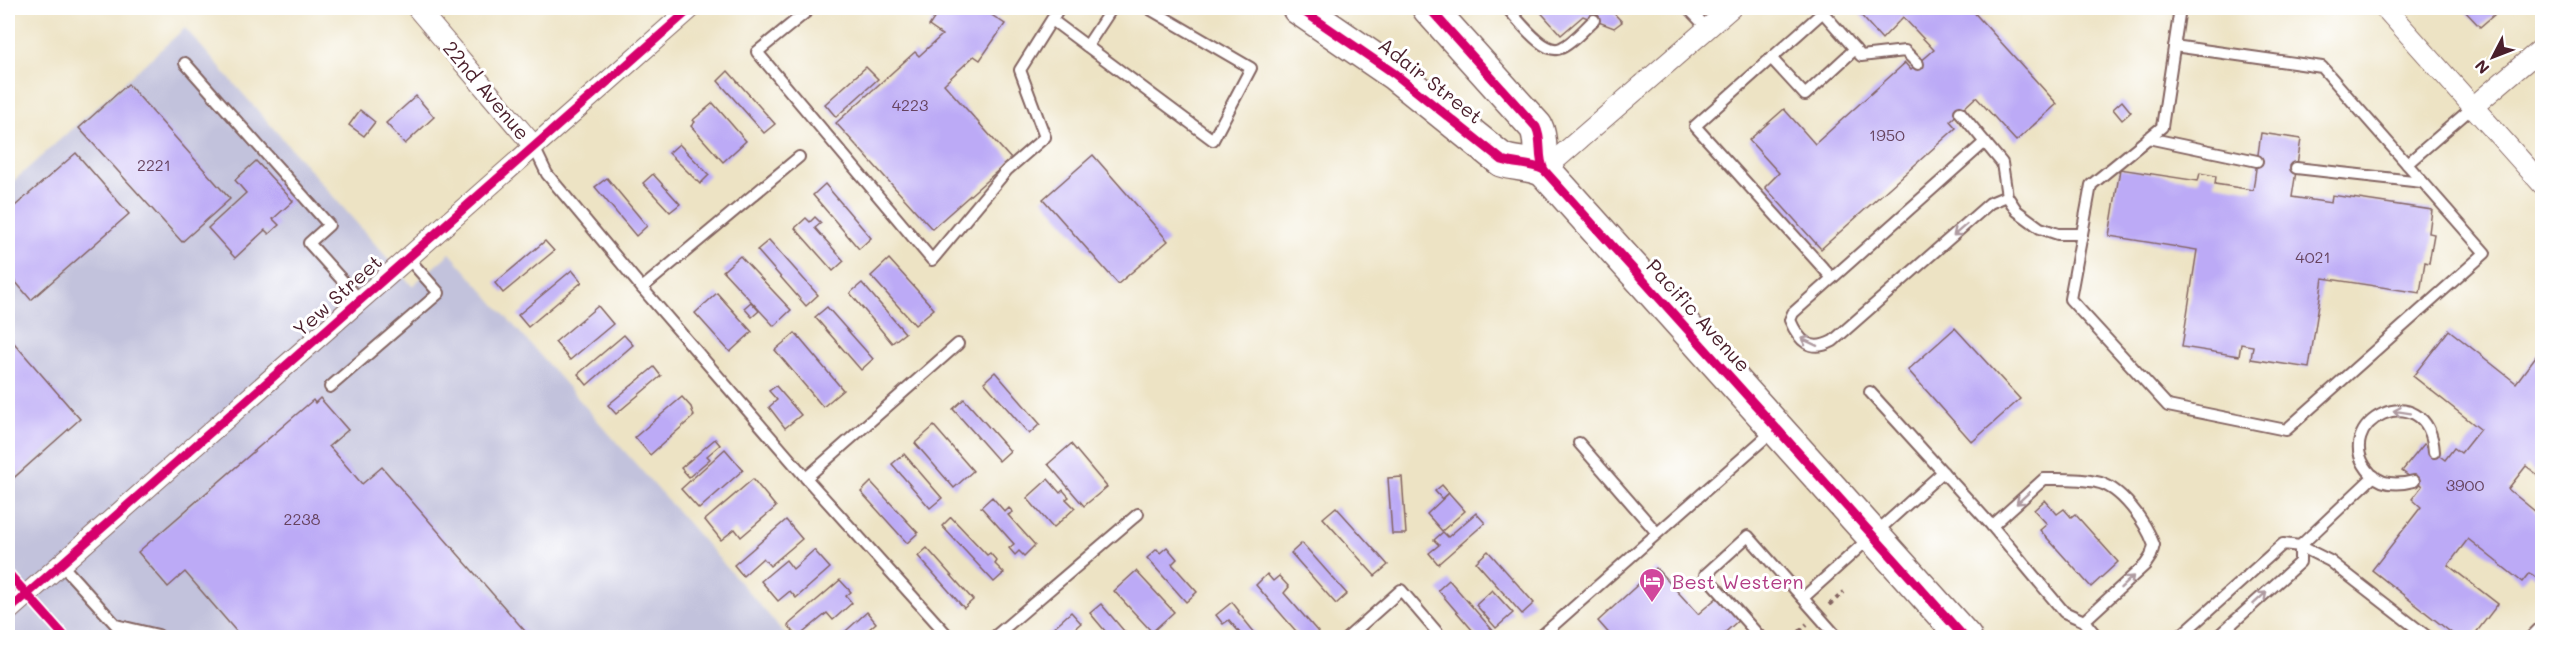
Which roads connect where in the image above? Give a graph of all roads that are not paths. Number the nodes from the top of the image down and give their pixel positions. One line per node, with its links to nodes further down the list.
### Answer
1 (417, 8): 29 (street, 22nd Avenue)
2 (691, 8): 29 (street, Yew Street)
3 (811, 8): 15 (lane)
4 (1059, 8): 15 (lane)
5 (1112, 8): 18 (lane)
6 (1148, 8): 18 (lane)
7 (1299, 8): 34 (highway, Adair Street)
8 (1430, 8): 34 (highway)
9 (1507, 8): 16 (lane)
10 (1688, 8): 17 (lane)
11 (1731, 8): 17 (street)
12 (2180, 8): 19 (lane)
13 (2385, 8): 25 (street)
14 (1821, 10): 21 (lane); 22 (lane)
15 (1052, 20): 18 (lane)
16 (1594, 20)
17 (1707, 28): 34 (street)
18 (1087, 46)
19 (2174, 46): 27 (lane); 32 (lane)
20 (2542, 48): 25 (street)
21 (1855, 50): 22 (lane); 24 (lane)
22 (1771, 58): 40 (lane)
23 (185, 63): 42 (lane)
24 (1918, 64)
25 (2474, 106): 32 (lane); 36 (street)
26 (1960, 112): 28 (lane)
27 (2148, 138): 31 (lane); 38 (lane)
28 (1985, 142): 37 (lane); 40 (lane)
29 (533, 145): 39 (street, Yew Street); 41 (lane)
30 (799, 157): 41 (lane)
31 (2257, 161)
32 (2407, 164): 35 (lane)
33 (2296, 168): 35 (lane)
34 (1544, 170): 46 (highway, Pacific Avenue)
35 (2422, 182): 38 (lane)
36 (2542, 184)
37 (2007, 196): 38 (lane); 40 (lane, one-way to 40)
38 (2082, 234)
39 (407, 257): 42 (street, Yew Street); 44 (lane)
40 (1832, 278)
41 (642, 288): 51 (lane)
42 (359, 299): 58 (street, Yew Street)
43 (958, 344): 51 (lane)
44 (330, 387)
45 (1870, 392): 49 (lane)
46 (1776, 428): 55 (lane); 56 (highway, Pacific Avenue)
47 (1579, 442): 55 (lane)
48 (2434, 452): 50 (lane, one-way to 50)
49 (1943, 472): 54 (lane); 56 (lane)
50 (2373, 476): 52 (lane); 57 (lane)
51 (806, 478): 64 (lane)
52 (2414, 481)
53 (1138, 514): 65 (lane)
54 (1992, 526): 61 (lane); 61 (lane, one-way to 54)
55 (1657, 532): 68 (lane)
56 (1873, 535): 59 (lane); 71 (highway, Pacific Avenue)
57 (2300, 546): 73 (lane); 74 (lane, one-way to 57); 75 (lane)
58 (61, 564): 60 (street, Yew Street); 63 (lane)
59 (1803, 598): 69 (lane); 70 (lane)
60 (8, 611)
61 (2084, 621): 72 (lane)
62 (2542, 626): 76 (lane)
63 (160, 638)
64 (950, 638)
65 (993, 638)
66 (1347, 638): 67 (lane)
67 (1442, 638)
68 (1539, 638)
69 (1761, 638)
70 (1838, 638)
71 (1965, 638)
72 (2098, 638)
73 (2178, 638)
74 (2216, 638)
75 (2428, 638)
76 (2530, 638)

